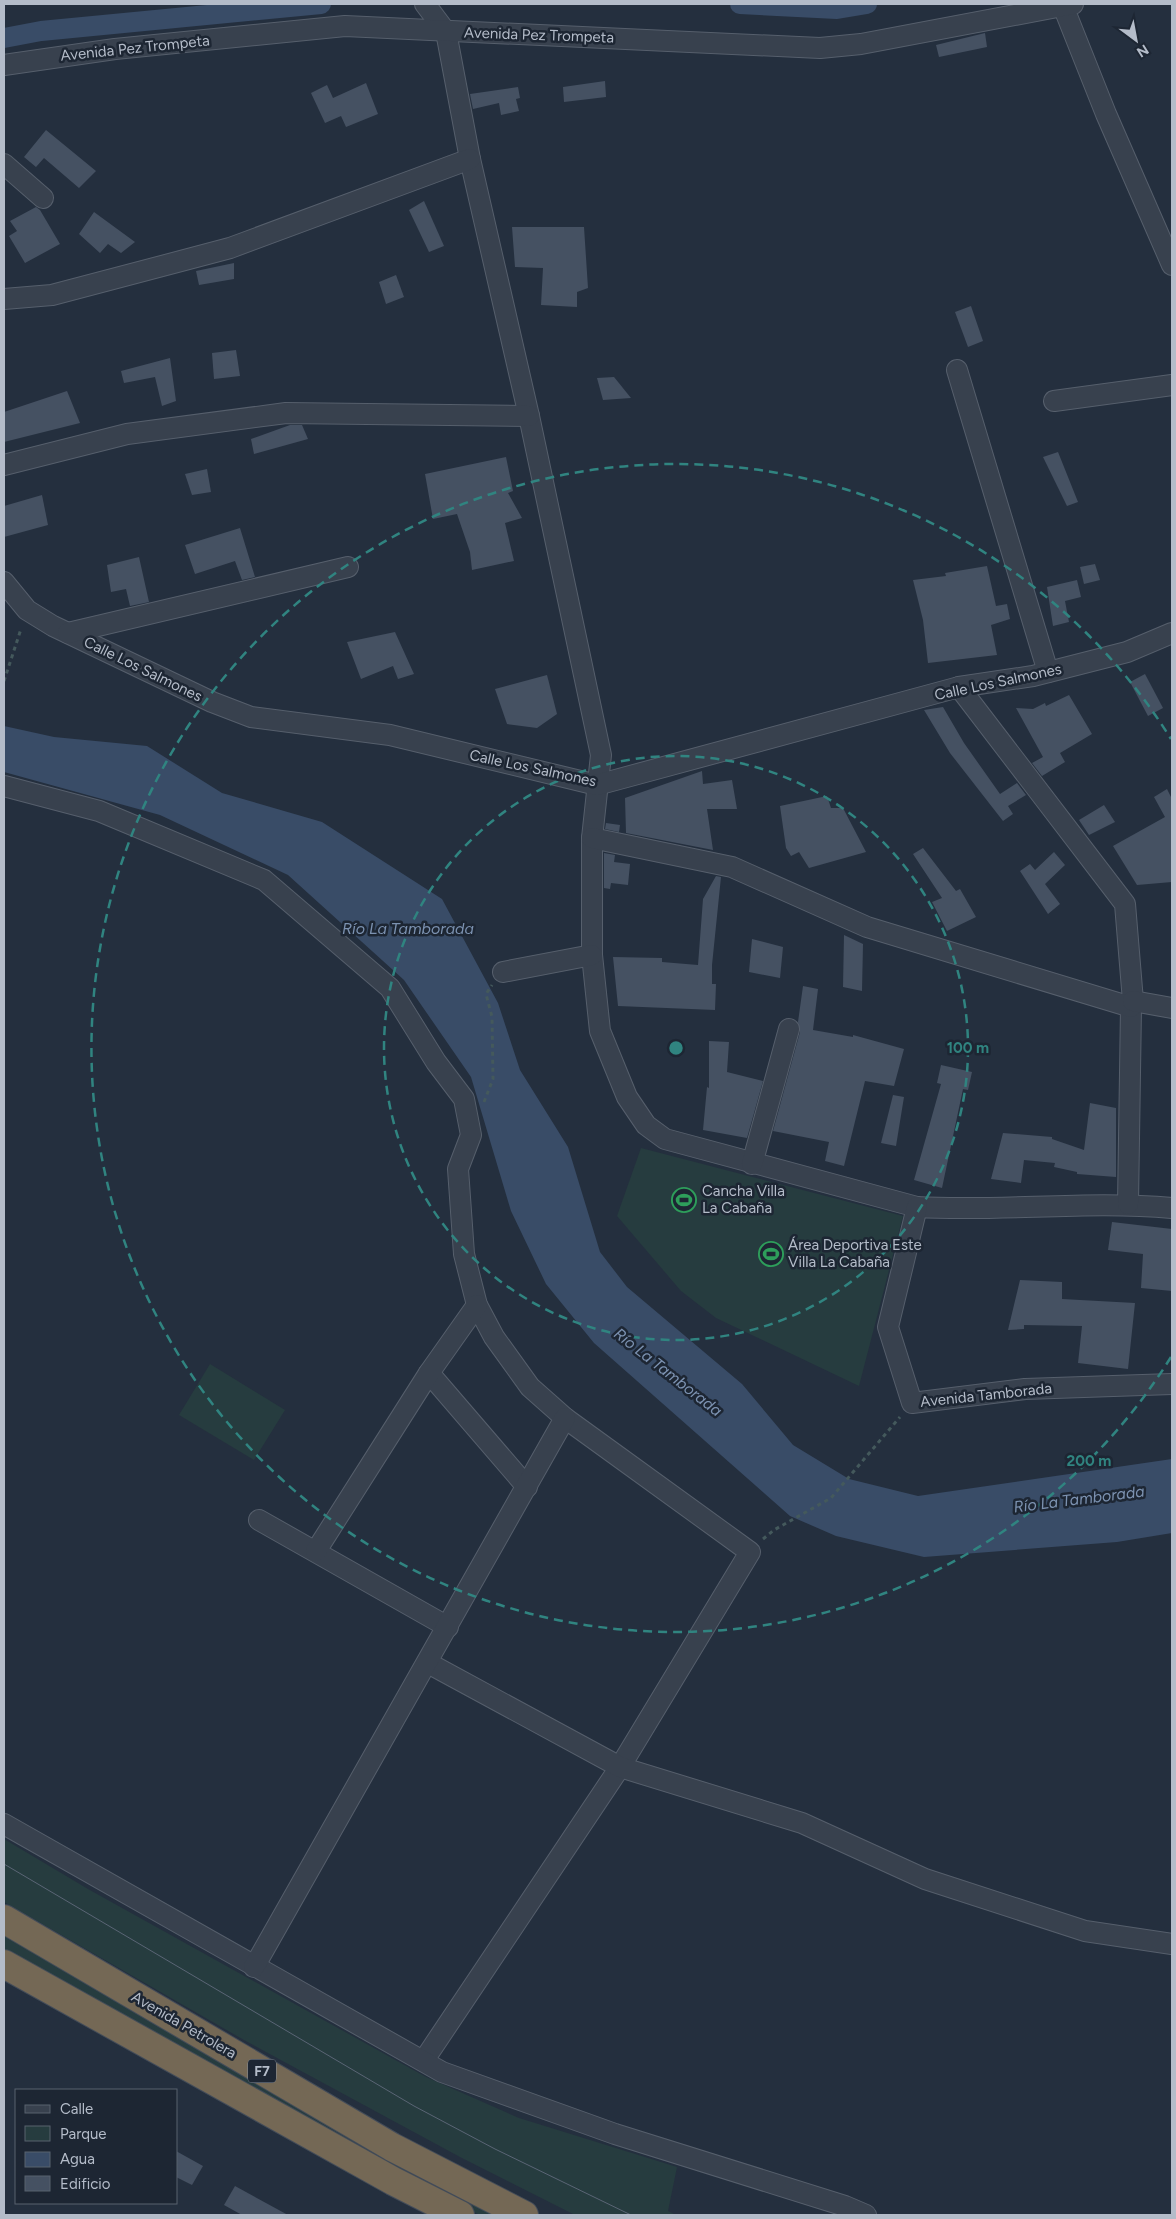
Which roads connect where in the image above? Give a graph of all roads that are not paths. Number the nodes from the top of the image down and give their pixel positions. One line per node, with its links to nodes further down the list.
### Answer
1 (425, 5): 3 (street)
2 (1068, 5): 3 (street, Avenida Pez Trompeta); 8 (street)
3 (446, 32): 4 (street, Avenida Pez Trompeta); 5 (street)
4 (4, 65)
5 (470, 159): 9 (street); 13 (street)
6 (4, 164): 7 (street)
7 (43, 198)
8 (1172, 265)
9 (4, 299)
10 (957, 370): 19 (street)
11 (1172, 384): 12 (street)
12 (1054, 401)
13 (529, 416): 14 (street); 21 (street)
14 (4, 465)
15 (348, 567): 17 (street)
16 (4, 582): 17 (street, Calle Los Salmones)
17 (68, 633): 21 (street, Calle Los Salmones)
18 (1172, 633): 19 (street, Calle Los Salmones)
19 (1048, 672): 20 (street, Calle Los Salmones)
20 (959, 687): 21 (street, Calle Los Salmones); 26 (street)
21 (597, 785): 23 (street)
22 (4, 786): 33 (street)
23 (592, 838): 24 (street); 26 (street)
24 (592, 955): 25 (street); 29 (street)
25 (503, 972)
26 (1132, 1004): 27 (street); 30 (street)
27 (1172, 1008)
28 (789, 1029): 29 (street)
29 (752, 1164): 31 (street)
30 (1128, 1204): 31 (street); 32 (street)
31 (917, 1206): 35 (street, Avenida Tamborada)
32 (1172, 1208)
33 (477, 1305): 34 (street); 36 (street)
34 (429, 1373): 37 (street); 39 (street)
35 (1172, 1384)
36 (565, 1418): 37 (street); 42 (street)
37 (528, 1487): 40 (street)
38 (259, 1520): 39 (street)
39 (316, 1551): 40 (street)
40 (448, 1627): 41 (street)
41 (428, 1663): 42 (street); 47 (street)
42 (620, 1767): 45 (street); 48 (street)
43 (4, 1824): 47 (street)
44 (4, 1919): 50 (highway, Avenida Petrolera / F7)
45 (1172, 1944)
46 (4, 1964): 49 (highway, F7)
47 (254, 1967): 48 (street)
48 (424, 2060): 51 (street)
49 (460, 2215)
50 (524, 2215)
51 (866, 2215)

